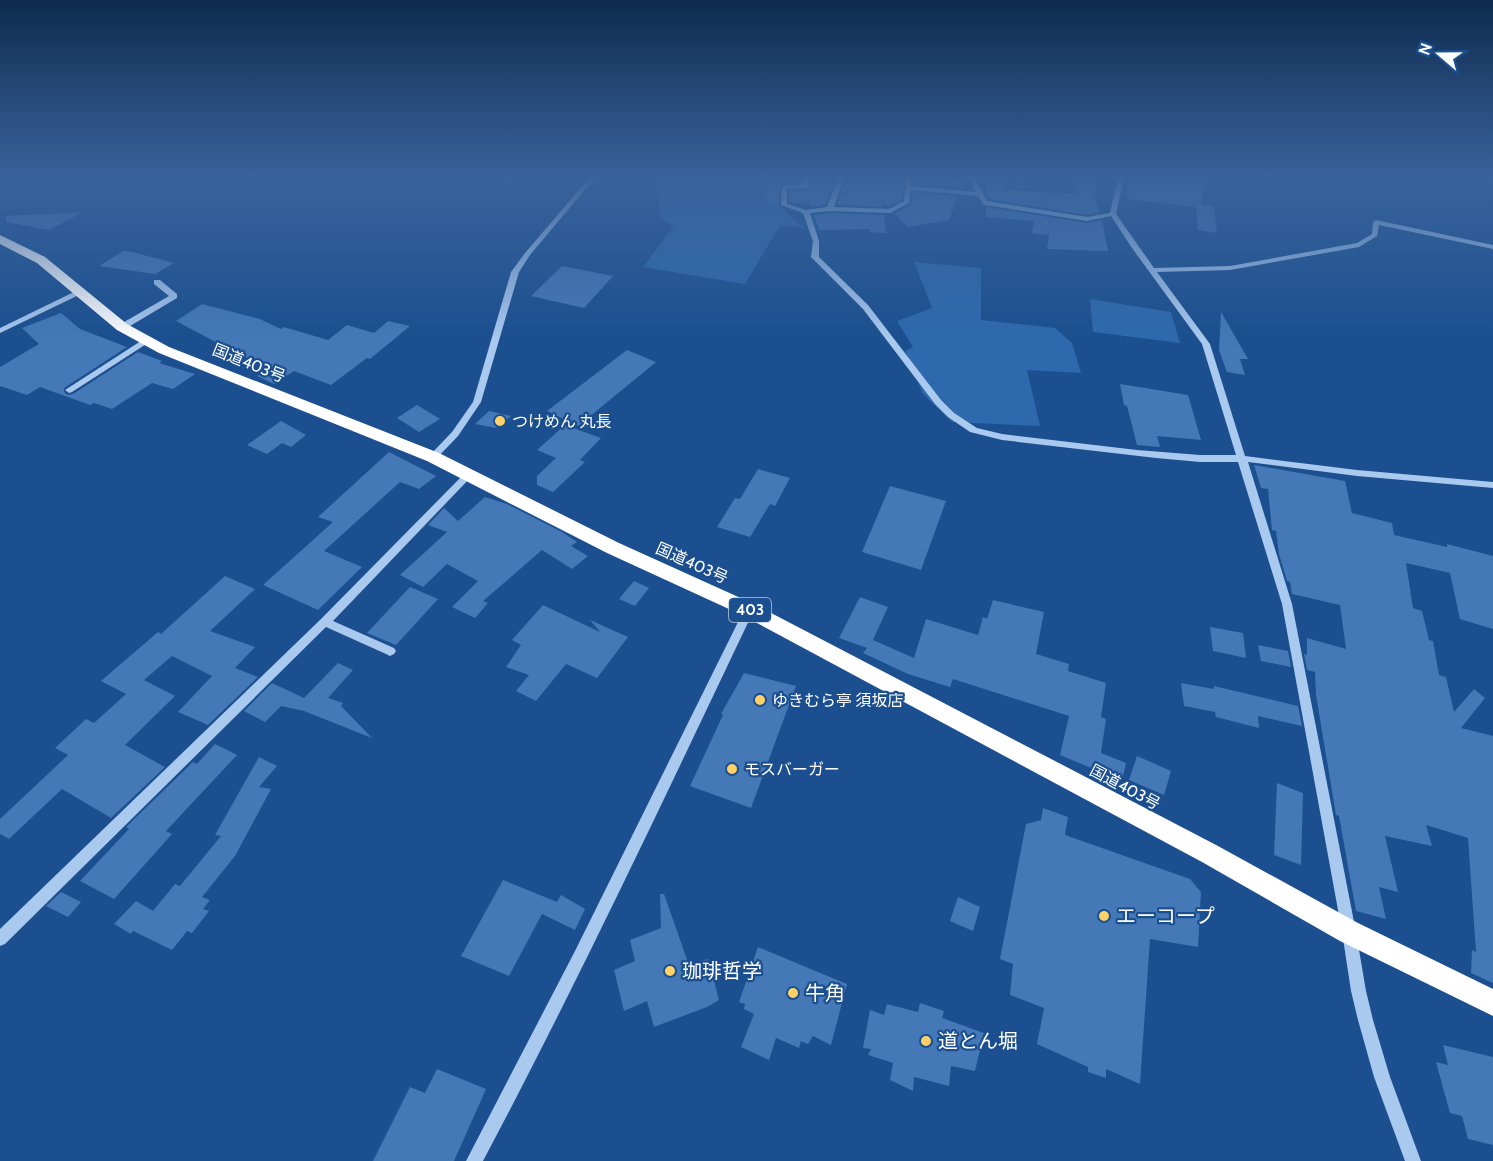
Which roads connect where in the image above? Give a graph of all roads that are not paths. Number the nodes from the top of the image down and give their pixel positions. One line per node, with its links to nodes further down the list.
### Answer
1 (546, 232): 15 (street)
2 (813, 232): 16 (street)
3 (1124, 232): 8 (street)
4 (1375, 232): 8 (street)
5 (1422, 232): 7 (street)
6 (0, 238): 10 (highway, 国道403号 / 403)
7 (1493, 248)
8 (1154, 270): 16 (street)
9 (157, 282): 11 (street)
10 (79, 293): 11 (highway, 国道403号 / 403); 12 (street)
11 (122, 327): 13 (highway, 国道403号 / 403)
12 (0, 331)
13 (147, 341): 14 (street); 15 (highway, 国道403号 / 403)
14 (69, 390)
15 (433, 457): 17 (highway, 国道403号 / 403)
16 (1242, 459): 18 (street); 22 (street)
17 (468, 475): 19 (highway, 国道403号 / 403); 20 (street)
18 (1493, 486)
19 (750, 610): 22 (highway, 国道403号 / 403); 25 (street)
20 (325, 622): 21 (street); 23 (street)
21 (390, 651)
22 (1349, 932): 24 (highway, 国道403号 / 403); 26 (street)
23 (0, 939)
24 (1493, 1003)
25 (474, 1161)
26 (1413, 1161)

